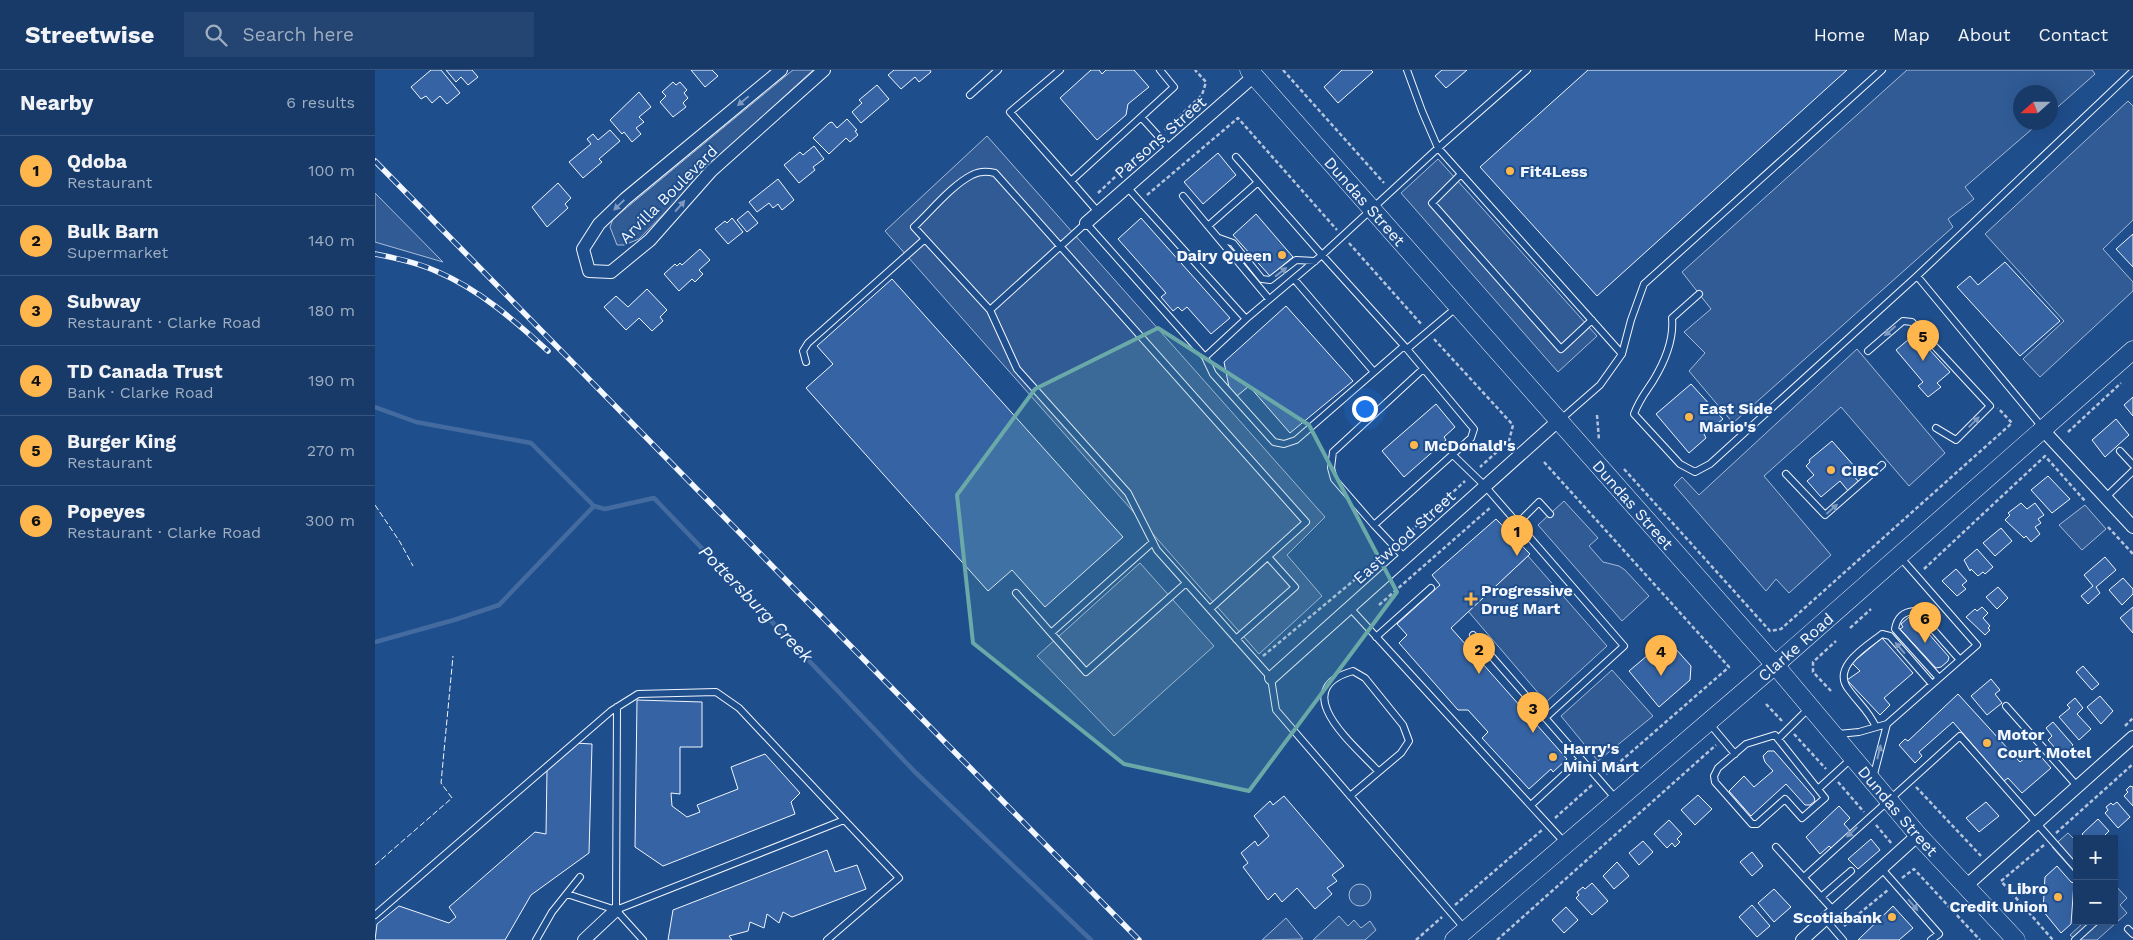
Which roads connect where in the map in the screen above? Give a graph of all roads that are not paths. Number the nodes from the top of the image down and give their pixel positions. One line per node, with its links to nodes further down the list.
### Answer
1 (781, 70): 2 (street, Arvilla Boulevard, one-way to 2)
2 (824, 70)
3 (998, 70): 11 (lane)
4 (1060, 70): 17 (lane)
5 (1160, 70): 12 (lane)
6 (1407, 70): 13 (lane)
7 (1527, 70): 13 (lane)
8 (1882, 70): 41 (lane)
9 (1255, 72): 14 (street, Parsons Street); 21 (main road, Dundas Street)
10 (2132, 72): 30 (lane)
11 (969, 95)
12 (1141, 117): 14 (lane); 17 (lane)
13 (1438, 148): 16 (lane); 21 (lane)
14 (1170, 149): 19 (street, Parsons Street)
15 (1236, 156): 18 (lane)
16 (1461, 174): 37 (lane); 37 (lane)
17 (1071, 181): 22 (lane)
18 (1257, 183): 24 (lane); 28 (lane)
19 (1127, 187): 22 (street, Parsons Street); 36 (lane)
20 (1183, 196): 24 (lane)
21 (1371, 210): 28 (lane); 34 (main road, Dundas Street)
22 (1098, 212): 23 (street, Parsons Street)
23 (1086, 222): 27 (lane); 42 (lane)
24 (1208, 226): 25 (lane)
25 (1218, 237): 29 (lane, one-way to 29); 33 (lane)
26 (925, 238): 27 (lane); 35 (lane); 43 (lane)
27 (1060, 246): 35 (lane); 63 (lane)
28 (1322, 255): 29 (lane); 38 (lane)
29 (1315, 261): 31 (lane)
30 (1917, 276): 32 (lane); 48 (lane)
31 (1294, 279): 33 (lane); 45 (lane)
32 (1699, 294)
33 (1269, 299): 36 (lane)
34 (1458, 306): 38 (lane); 46 (main road, Dundas Street)
35 (990, 310): 61 (lane)
36 (1246, 319): 42 (lane)
37 (1592, 320): 41 (lane)
38 (1405, 348): 44 (lane); 45 (lane)
39 (2133, 350): 48 (main road, Clarke Road)
40 (1868, 351): 47 (lane, one-way to 40)
41 (1622, 354): 46 (lane)
42 (1205, 357): 45 (lane)
43 (806, 362)
44 (1423, 369): 50 (lane); 59 (lane)
45 (1375, 372)
46 (1559, 420): 55 (street, Eastwood Street); 75 (main road, Dundas Street)
47 (1936, 428)
48 (2043, 430): 56 (street); 62 (main road, Clarke Road)
49 (2120, 451): 52 (lane)
50 (1453, 455): 55 (lane); 59 (lane)
51 (1882, 465): 54 (lane, one-way to 51)
52 (2133, 465)
53 (2133, 471): 56 (lane)
54 (1785, 474)
55 (1485, 486): 58 (lane); 64 (street, Eastwood Street)
56 (2106, 497): 60 (street)
57 (1550, 514): 58 (lane)
58 (1517, 524): 82 (lane)
59 (1374, 525): 64 (lane)
60 (2133, 527)
61 (1153, 542): 65 (lane); 70 (lane)
62 (1899, 556): 74 (lane); 75 (main road, Clarke Road)
63 (1269, 557): 69 (lane); 73 (lane)
64 (1405, 558): 68 (street, Eastwood Street)
65 (1186, 583): 69 (lane); 70 (lane)
66 (1431, 588): 72 (lane)
67 (1016, 593): 70 (lane)
68 (1349, 608): 72 (lane); 76 (street, Eastwood Street)
69 (1210, 609): 73 (lane)
70 (1051, 633)
71 (1473, 635): 82 (lane)
72 (1376, 636): 99 (lane)
73 (1236, 639): 76 (lane)
74 (1960, 660): 77 (lane); 77 (lane)
75 (1775, 665): 81 (main road, Dundas Street); 83 (main road, Clarke Road)
76 (1271, 678): 96 (lane)
77 (1939, 678): 78 (lane)
78 (1932, 684): 84 (lane); 85 (lane, one-way to 85)
79 (2006, 706): 94 (lane)
80 (617, 707): 100 (lane); 113 (lane); 114 (lane)
81 (1810, 707): 86 (main road, Dundas Street); 88 (lane)
82 (1545, 718): 91 (lane)
83 (1708, 722): 89 (lane); 97 (main road, Clarke Road)
84 (1887, 724): 85 (lane); 93 (lane, one-way to 84)
85 (1876, 727): 86 (lane)
86 (1834, 735): 90 (main road, Dundas Street)
87 (2133, 737): 94 (street)
88 (1778, 739): 89 (lane); 95 (lane)
89 (1735, 754): 95 (lane)
90 (1853, 758): 93 (main road, Dundas Street); 95 (lane)
91 (1581, 759): 97 (lane); 99 (lane)
92 (1378, 771): 92 (lane); 96 (lane)
93 (1873, 780): 98 (main road, Dundas Street)
94 (2077, 787): 101 (street)
95 (1817, 789)
96 (1350, 796): 117 (lane)
97 (1617, 800): 103 (main road, Clarke Road)
98 (1888, 800): 101 (lane); 102 (main road, Dundas Street); 109 (lane, one-way to 109)
99 (1531, 805): 103 (lane)
100 (844, 820): 113 (lane); 121 (lane)
101 (2036, 824): 105 (lane); 110 (street)
102 (1919, 835): 106 (street); 110 (main road, Dundas Street)
103 (1565, 844): 117 (main road, Clarke Road)
104 (1777, 846): 109 (lane)
105 (2073, 865)
106 (1881, 868): 115 (street); 124 (lane, one-way to 124)
107 (1851, 871): 112 (lane)
108 (580, 877): 111 (lane)
109 (1804, 877): 112 (lane)
110 (1966, 886): 125 (main road, Dundas Street)
111 (567, 894): 113 (lane); 118 (lane)
112 (1821, 896): 115 (lane)
113 (616, 910): 119 (street); 120 (lane)
114 (375, 915)
115 (1829, 915): 122 (street); 123 (lane)
116 (2091, 925): 126 (lane)
117 (1460, 935)
118 (536, 940)
119 (584, 940)
120 (643, 940)
121 (827, 940)
122 (1802, 940)
123 (1843, 940)
124 (1931, 940)
125 (2016, 940)
126 (2075, 940)

